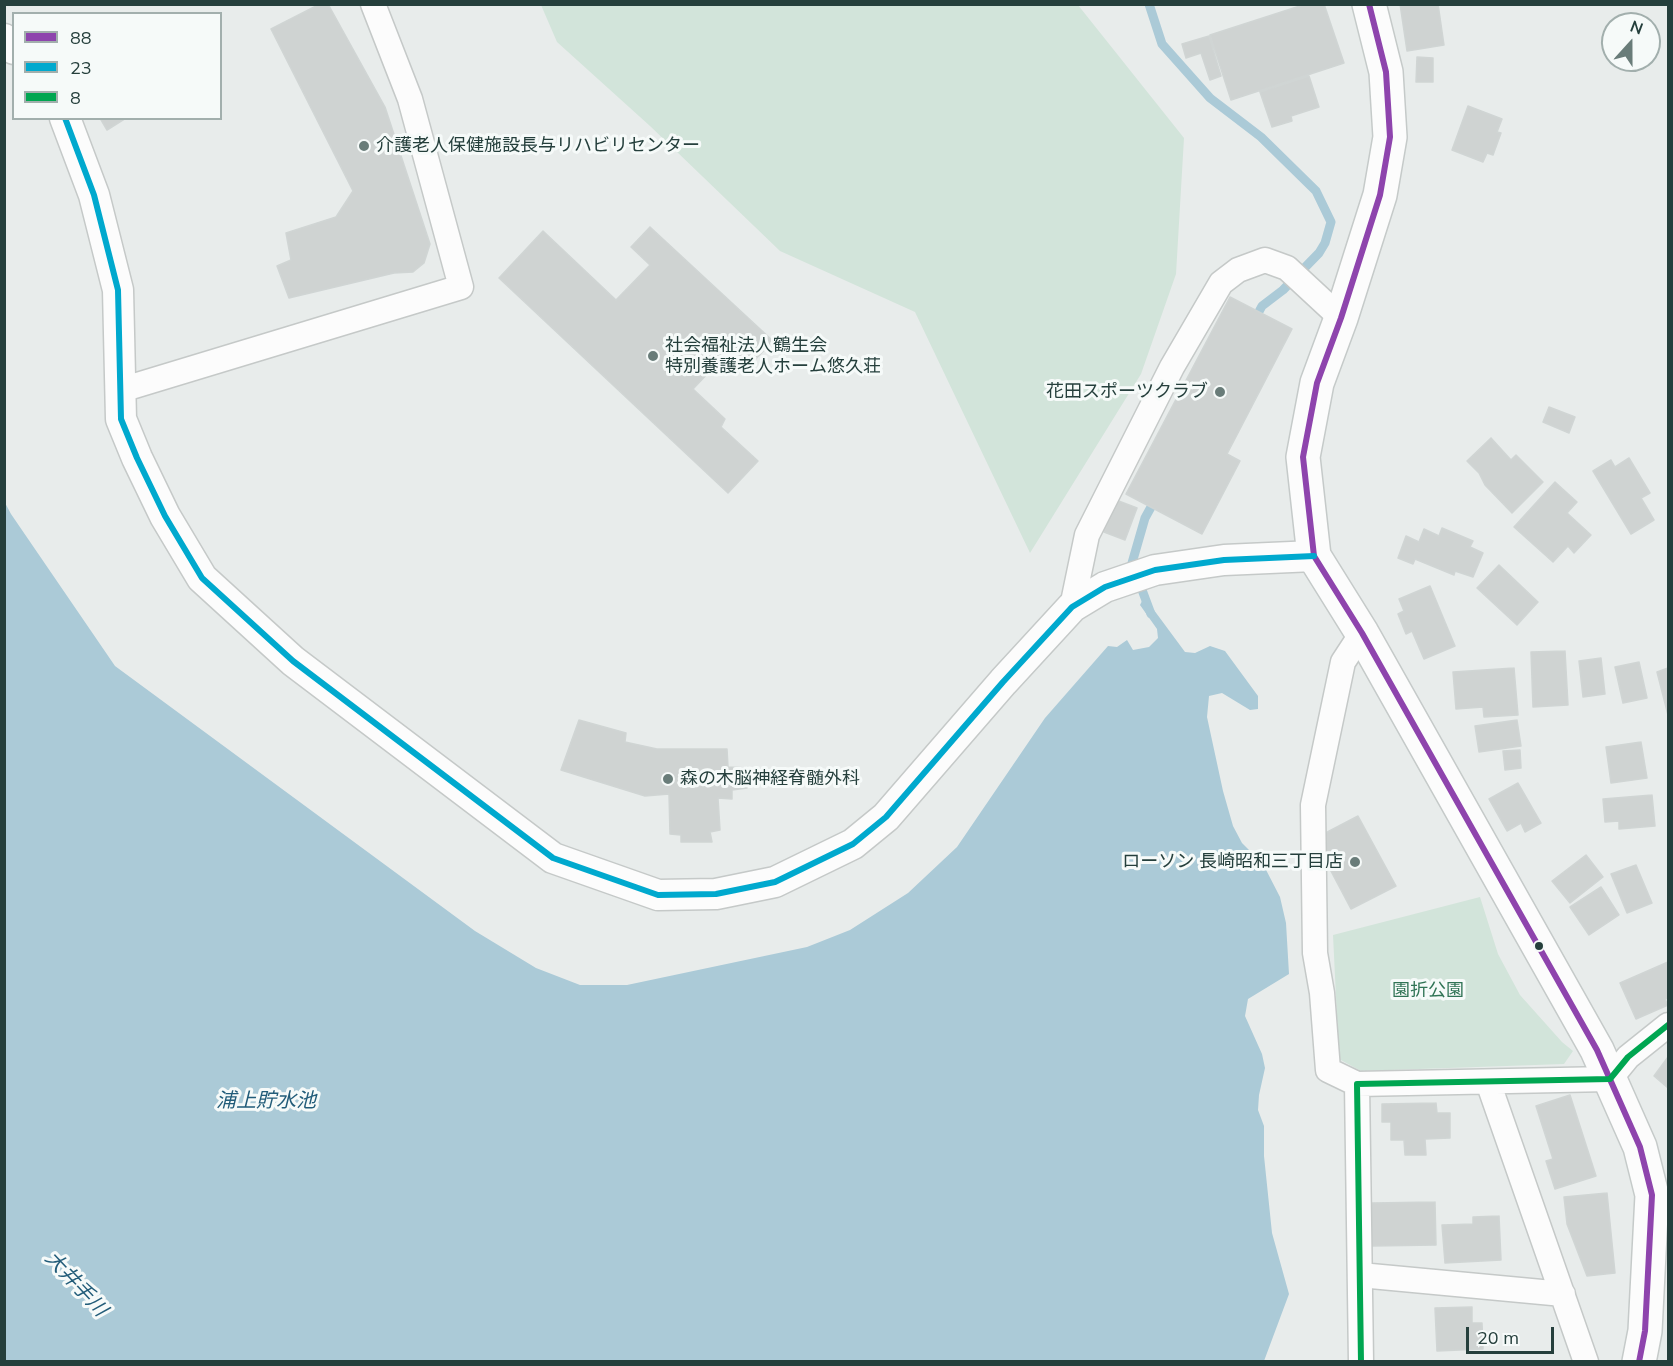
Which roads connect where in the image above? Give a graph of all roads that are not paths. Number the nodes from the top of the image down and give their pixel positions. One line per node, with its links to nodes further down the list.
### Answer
1 (373, 4): 5 (street)
2 (1369, 4): 4 (main road)
3 (66, 120): 5 (street)
4 (1341, 318): 6 (main road); 7 (street)
5 (121, 390): 7 (street)
6 (1314, 556): 7 (street); 8 (main road)
7 (1072, 607)
8 (1362, 633): 10 (main road); 12 (street)
9 (1668, 1025): 10 (street)
10 (1610, 1079): 11 (street); 17 (main road)
11 (1488, 1082): 12 (street); 14 (street)
12 (1357, 1084): 13 (street)
13 (1360, 1275): 14 (street); 15 (street)
14 (1563, 1294): 16 (street)
15 (1361, 1362)
16 (1586, 1362)
17 (1639, 1362)

